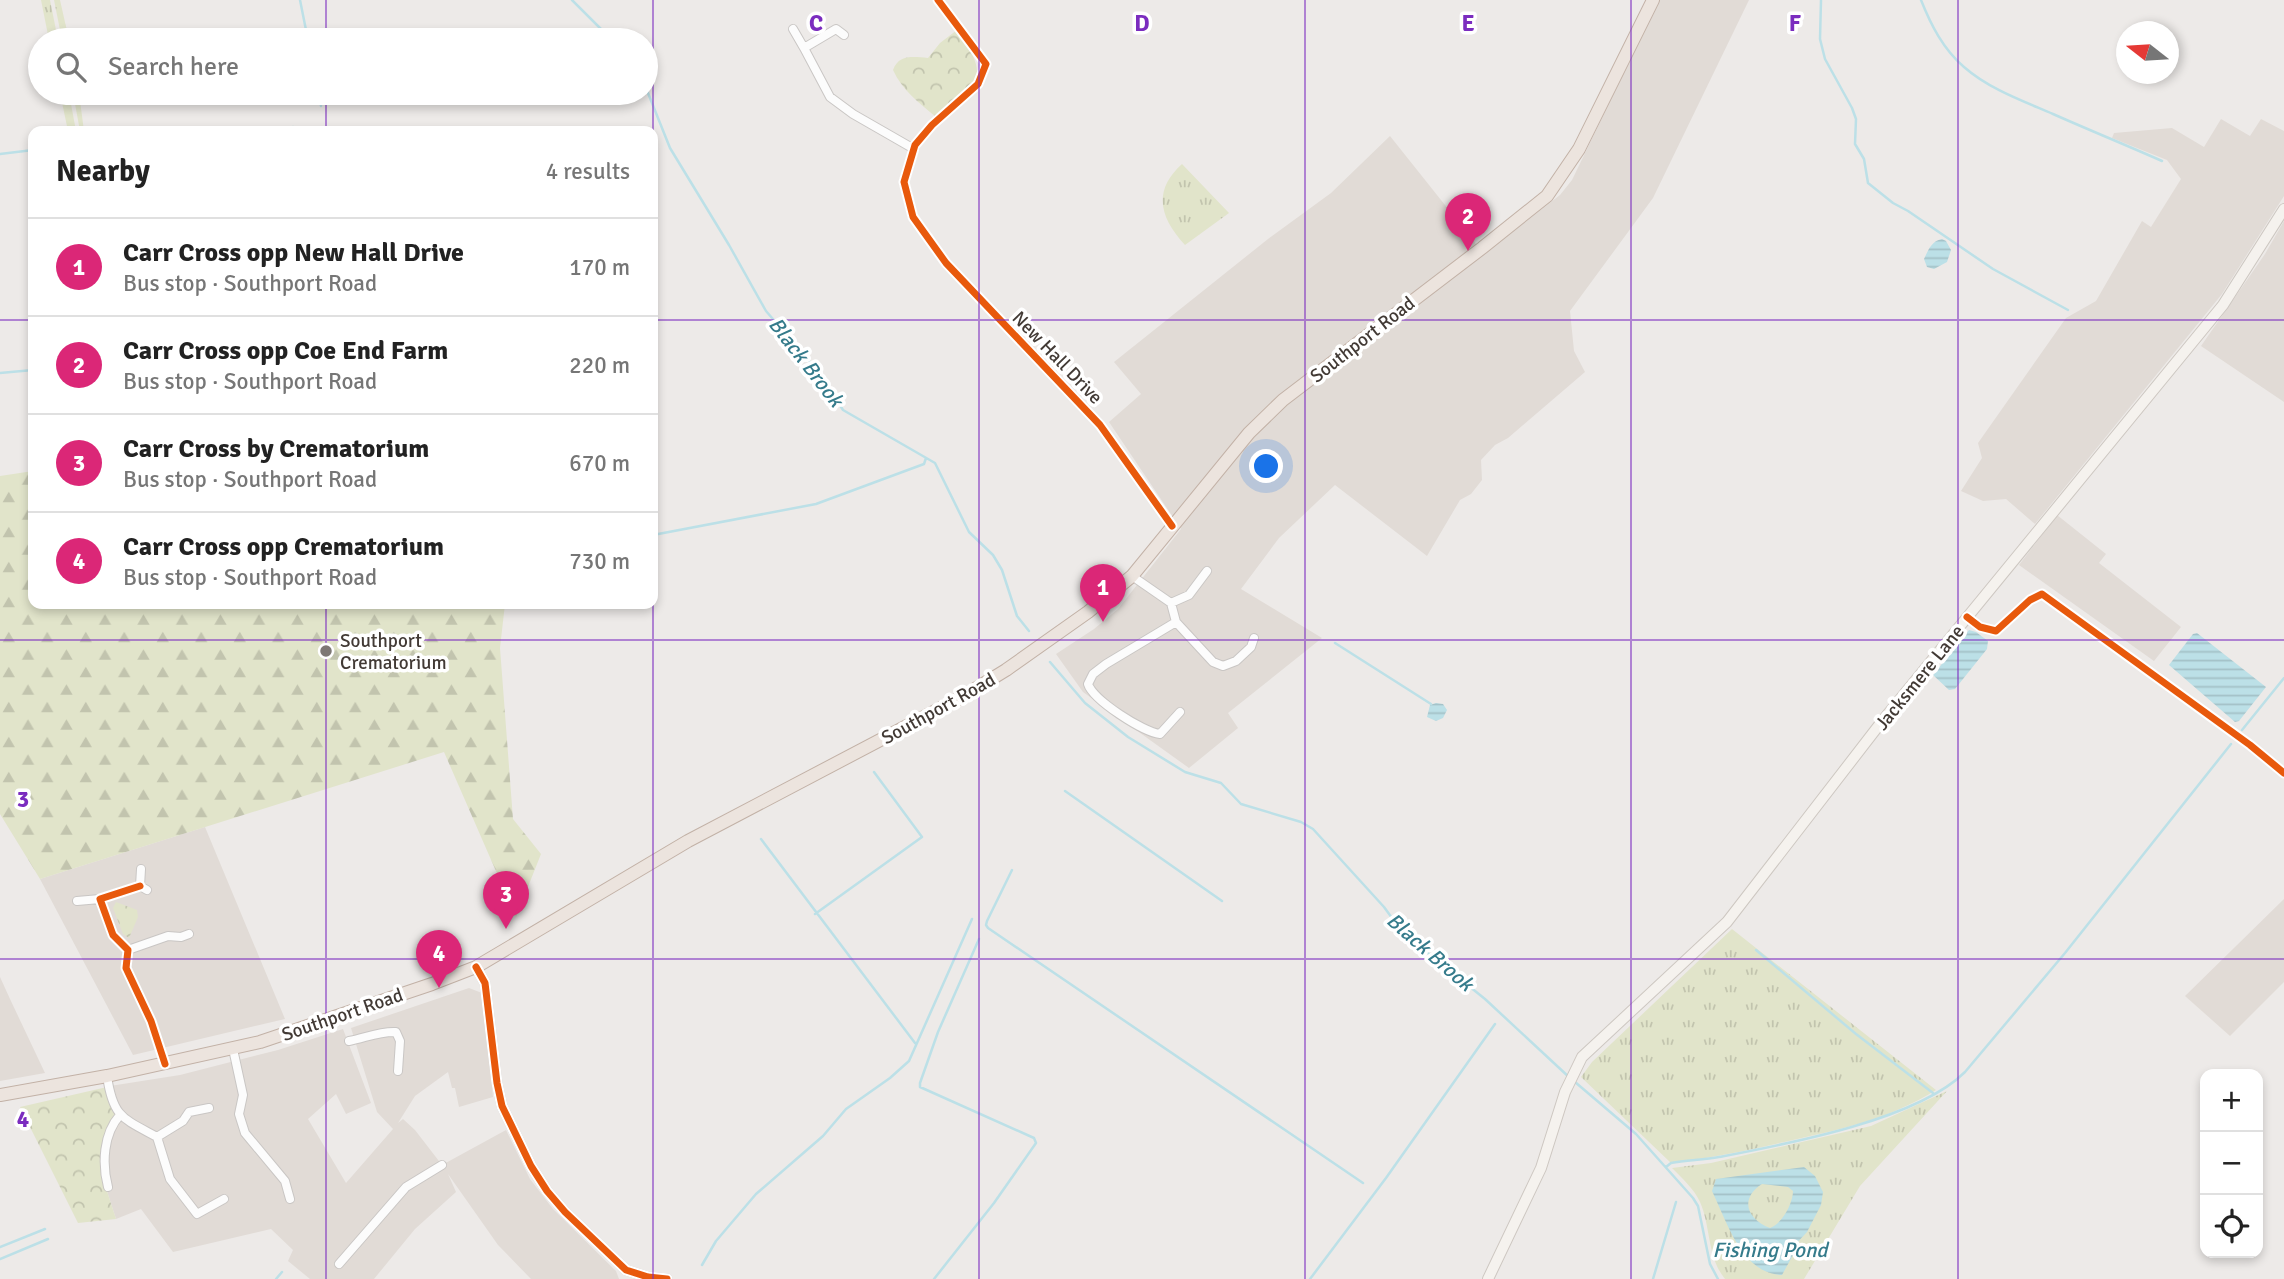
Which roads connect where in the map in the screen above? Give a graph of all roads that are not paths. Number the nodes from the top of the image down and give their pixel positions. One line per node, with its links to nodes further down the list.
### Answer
1 (938, 0): 6 (street)
2 (1653, 0): 8 (highway, Southport Road)
3 (793, 29): 5 (street)
4 (844, 35): 5 (street)
5 (804, 48): 6 (street)
6 (915, 145): 8 (street, New Hall Drive)
7 (2284, 209): 12 (main road, Jacksmere Lane)
8 (1172, 526): 10 (highway, Southport Road)
9 (1208, 571): 11 (street)
10 (1132, 576): 11 (street); 22 (highway, Southport Road)
11 (1171, 603): 13 (street)
12 (1967, 617): 16 (street); 40 (main road, Jacksmere Lane)
13 (1177, 622): 14 (street); 15 (street)
14 (1254, 638)
15 (1180, 712)
16 (2284, 773)
17 (141, 869): 18 (street)
18 (100, 899): 19 (street); 21 (street)
19 (77, 901)
20 (188, 934): 21 (street)
21 (128, 950): 27 (street)
22 (476, 967): 24 (highway, Southport Road); 39 (street)
23 (349, 1041): 25 (street)
24 (233, 1049): 27 (highway, Southport Road); 37 (street)
25 (400, 1057): 26 (street); 28 (street)
26 (409, 1060)
27 (164, 1064): 29 (highway, Southport Road)
28 (398, 1070)
29 (107, 1076): 30 (highway, Southport Road); 32 (street)
30 (0, 1095)
31 (209, 1108): 33 (street)
32 (120, 1115): 33 (street); 35 (street)
33 (157, 1137): 36 (street)
34 (442, 1165): 38 (street)
35 (108, 1187)
36 (225, 1199)
37 (290, 1199)
38 (339, 1264)
39 (667, 1279)
40 (1488, 1279)

